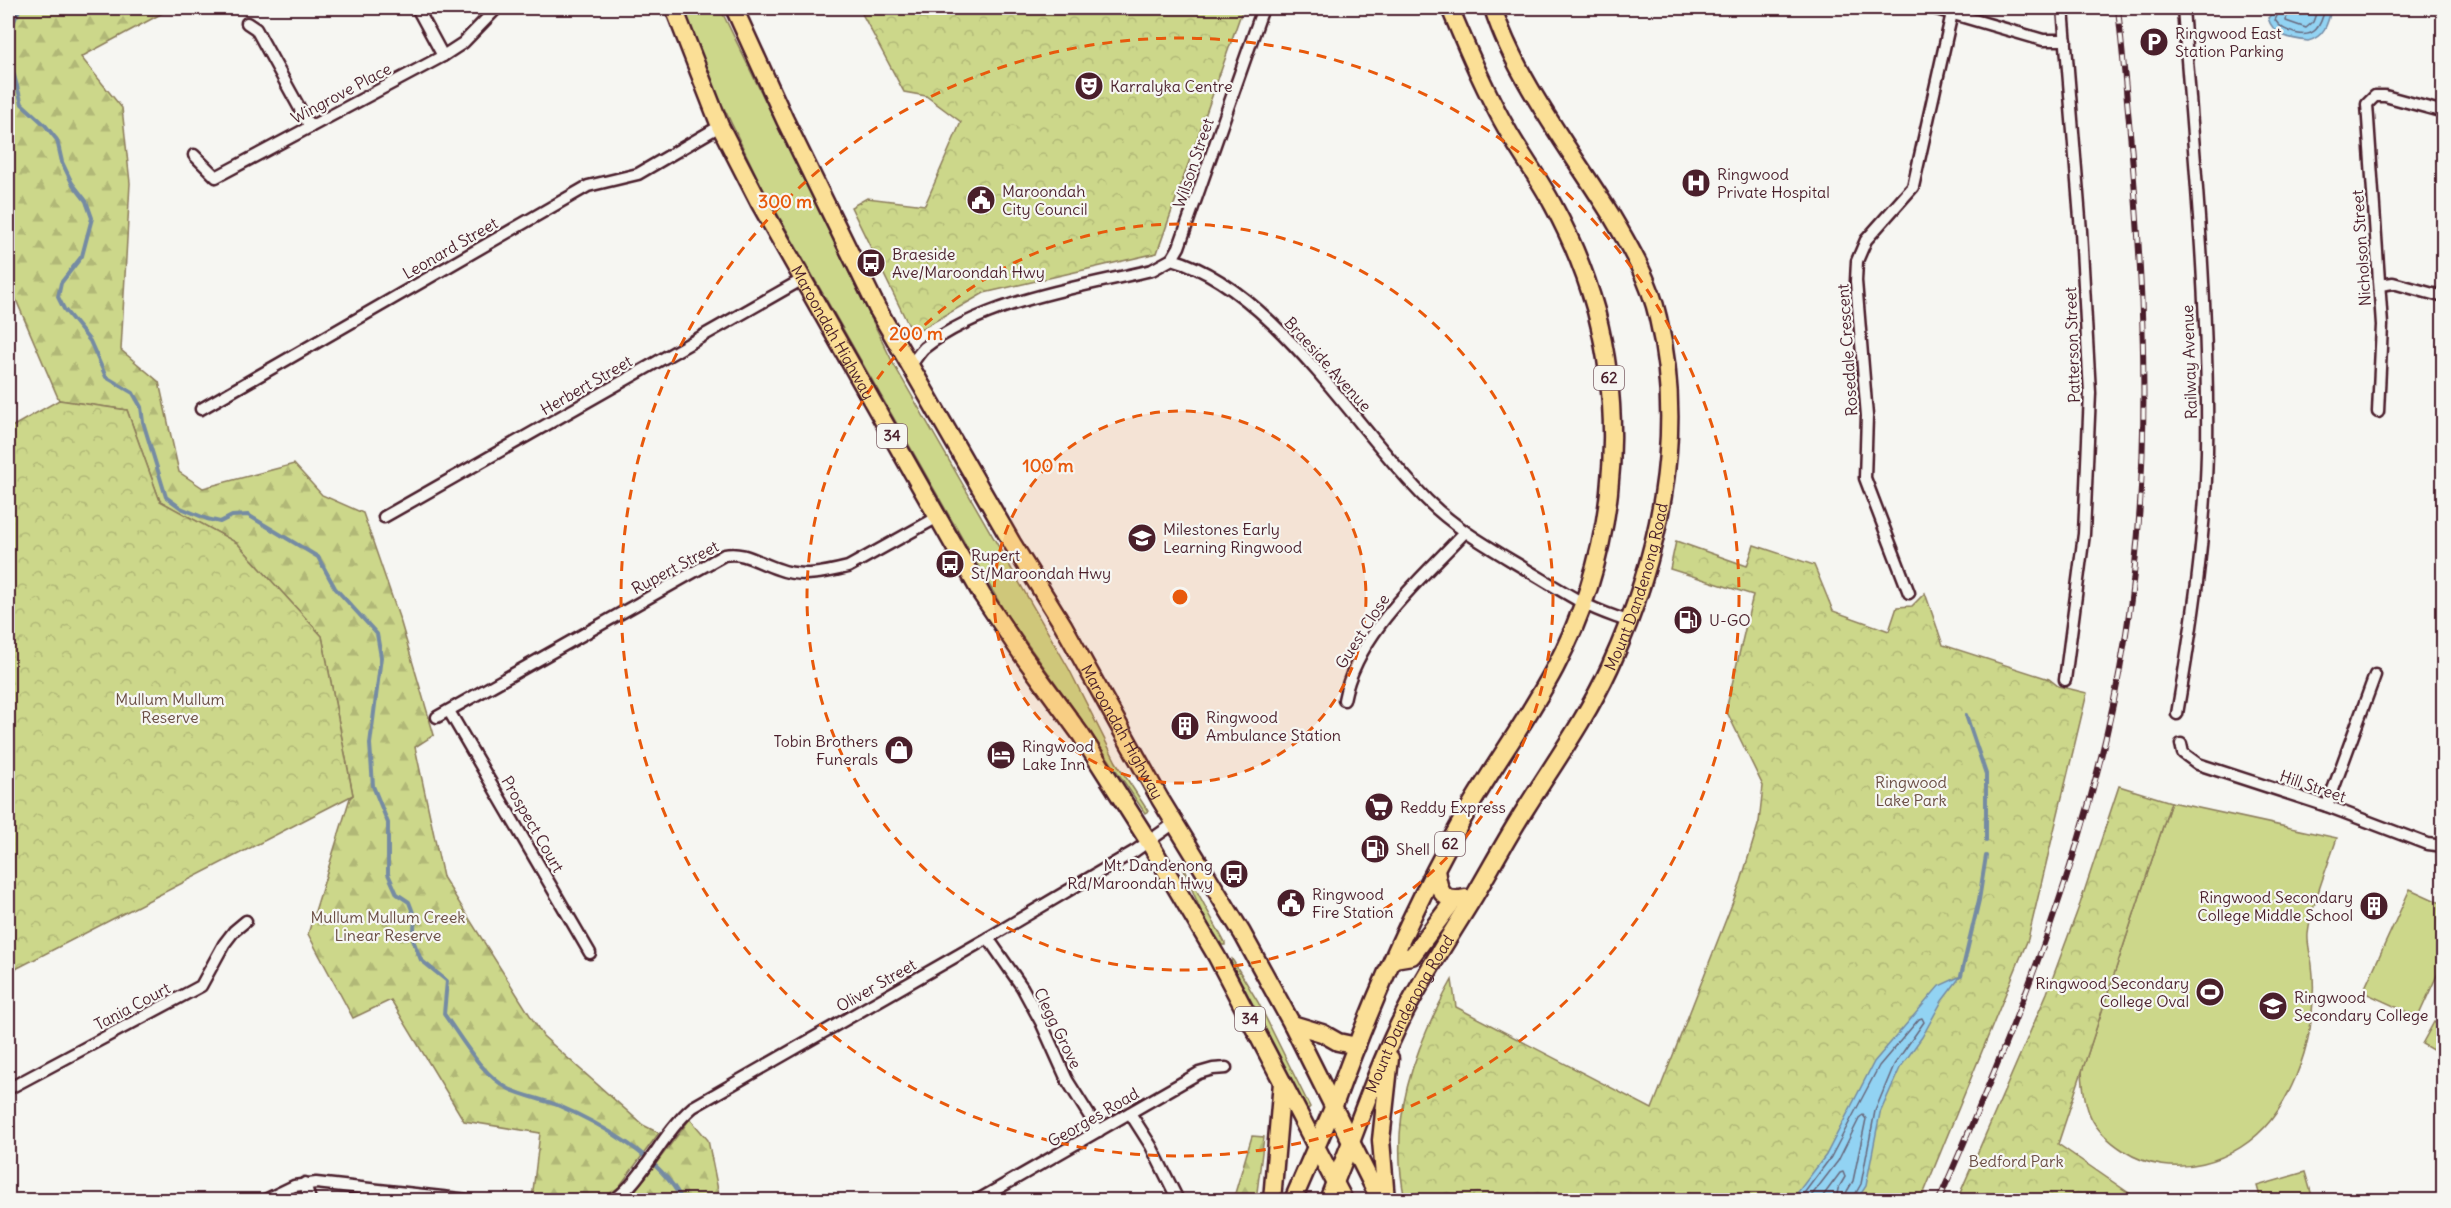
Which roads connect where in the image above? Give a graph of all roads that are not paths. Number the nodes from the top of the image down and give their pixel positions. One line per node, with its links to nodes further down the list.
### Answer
1 (417, 8): 14 (street)
2 (497, 8): 14 (street, Wingrove Place)
3 (674, 8): 16 (main road, Maroondah Highway / 34)
4 (734, 8): 23 (main road, Maroondah Highway / 34)
5 (1263, 8): 19 (street, Wilson Street)
6 (1450, 8): 30 (main road, Mount Dandenong Road / 62)
7 (1493, 8): 31 (main road, Mount Dandenong Road)
8 (1933, 8): 11 (street)
9 (2063, 8): 13 (street, Patterson Street)
10 (2183, 8): 36 (street, Railway Avenue)
11 (1952, 13): 13 (street); 29 (street, Rosedale Crescent)
12 (247, 23): 17 (street)
13 (2066, 40): 33 (street, Patterson Street)
14 (442, 56): 17 (street, Wingrove Place)
15 (2444, 112): 21 (street, Nicholson Street)
16 (720, 126): 20 (main road, Maroondah Highway / 34); 24 (street, Leonard Street)
17 (310, 127): 18 (street, Wingrove Place)
18 (194, 155)
19 (1172, 259): 23 (street); 28 (street, Braeside Avenue)
20 (803, 279): 26 (main road, Maroondah Highway / 34); 27 (street, Herbert Street)
21 (2380, 285): 22 (street); 25 (street, Nicholson Street)
22 (2444, 297)
23 (910, 366): 40 (main road, Maroondah Highway / 34)
24 (201, 409)
25 (2378, 412)
26 (938, 517): 35 (street, Rupert Street); 41 (main road, Maroondah Highway / 34)
27 (384, 518)
28 (1466, 532): 30 (street, Braeside Avenue); 34 (street, Guest Close)
29 (1909, 593)
30 (1584, 604): 31 (street, Braeside Avenue); 43 (main road, Mount Dandenong Road / 62)
31 (1629, 622): 44 (main road, Mount Dandenong Road)
32 (2375, 675): 39 (street)
33 (2065, 680)
34 (1344, 700)
35 (449, 711): 37 (street, Rupert Street); 48 (street, Prospect Court)
36 (2177, 714)
37 (437, 717)
38 (2181, 744): 39 (street, Hill Street)
39 (2327, 806): 42 (street, Hill Street)
40 (1176, 822): 41 (street, Oliver Street); 50 (main road, Maroondah Highway / 34)
41 (1149, 842): 47 (street, Oliver Street); 54 (main road, Maroondah Highway / 34)
42 (2444, 846)
43 (1436, 870): 45 (main road); 49 (main road, Mount Dandenong Road / 62)
44 (1474, 896): 45 (main road); 51 (main road, Mount Dandenong Road)
45 (1454, 900): 49 (main road)
46 (246, 921): 55 (street, Tania Court)
47 (988, 938): 58 (street, Clegg Grove); 66 (street, Oliver Street)
48 (590, 953)
49 (1394, 958): 52 (main road, Mount Dandenong Road / 62)
50 (1292, 1024): 52 (main road); 56 (main road, Maroondah Highway / 34)
51 (1391, 1042): 59 (main road, Mount Dandenong Road); 74 (main road)
52 (1358, 1046): 56 (main road, Mount Dandenong Road / 62)
53 (1226, 1068): 57 (street, Georges Road)
54 (1282, 1082): 60 (main road, Maroondah Highway / 34); 69 (main road)
55 (8, 1089)
56 (1333, 1108): 59 (main road, Maroondah Highway / 34); 60 (main road, 62)
57 (1130, 1113): 58 (street, Georges Road); 68 (street)
58 (1099, 1131): 67 (street, Georges Road)
59 (1351, 1142): 62 (main road, Mount Dandenong Road); 73 (main road, Maroondah Highway / 34)
60 (1317, 1146): 62 (main road, Maroondah Highway / 34); 70 (main road, 62)
61 (305, 1183): 63 (street); 64 (street); 65 (street)
62 (1334, 1183): 71 (main road, Mount Dandenong Road); 72 (main road, Maroondah Highway / 34)
63 (265, 1200)
64 (310, 1200)
65 (469, 1200)
66 (614, 1200)
67 (978, 1200)
68 (1178, 1200)
69 (1272, 1200)
70 (1293, 1200)
71 (1328, 1200)
72 (1344, 1200)
73 (1380, 1200)
74 (1386, 1200)

